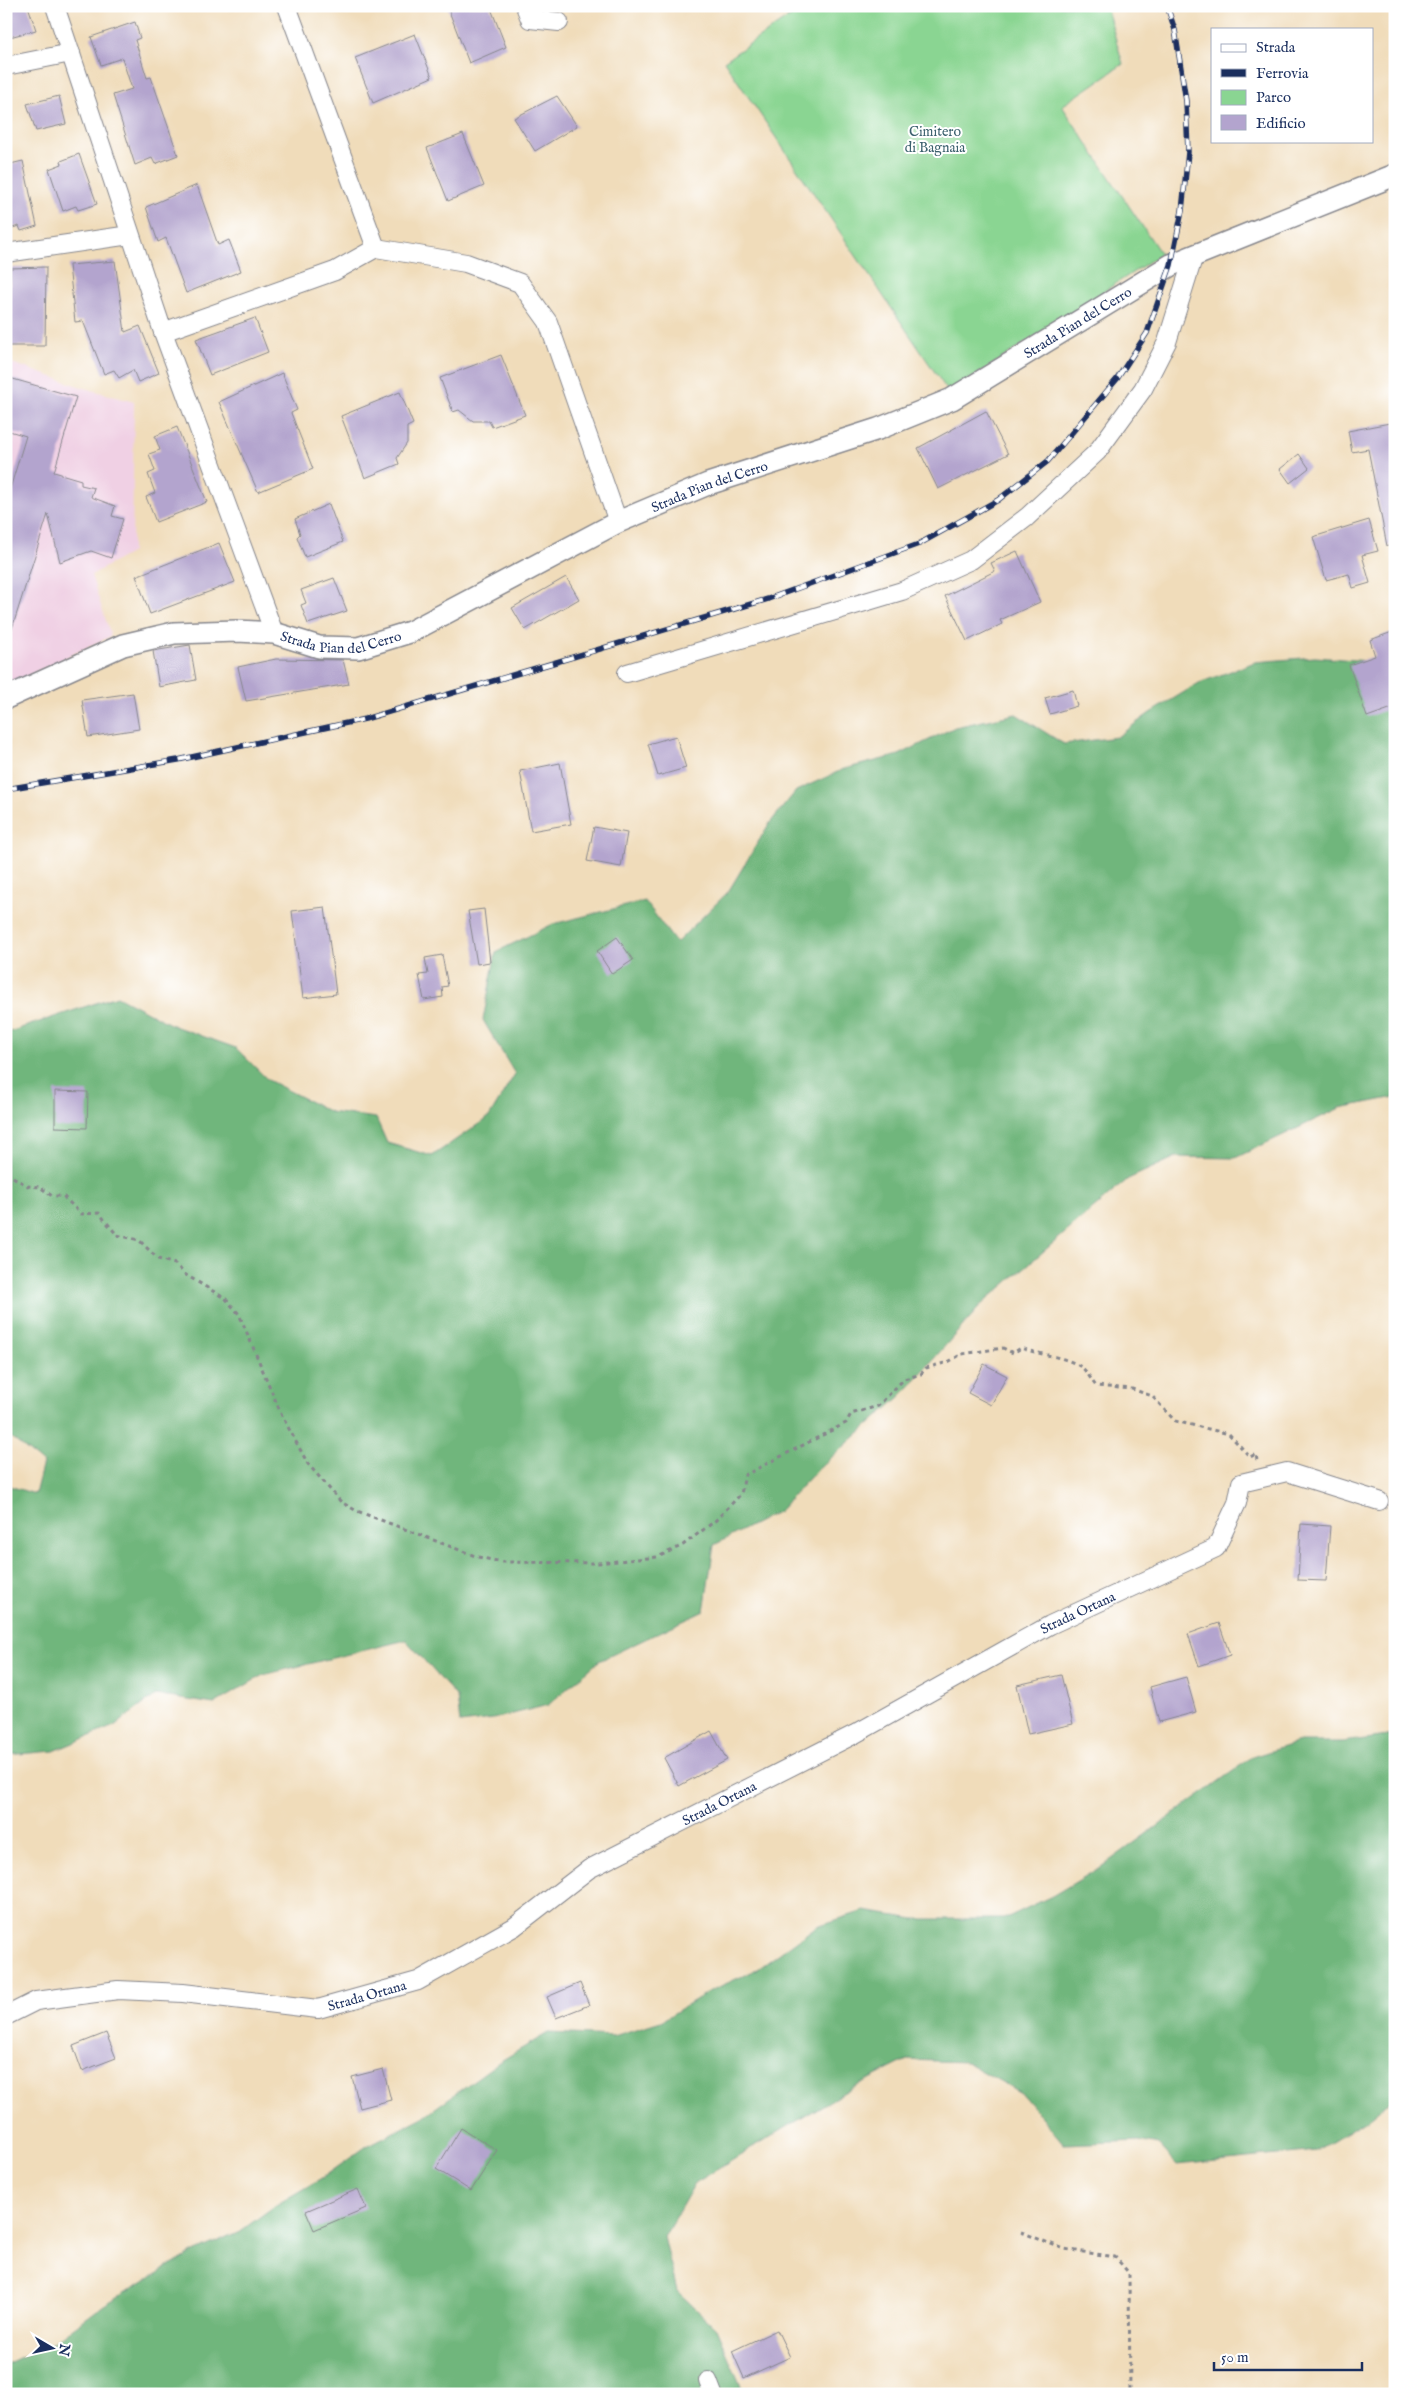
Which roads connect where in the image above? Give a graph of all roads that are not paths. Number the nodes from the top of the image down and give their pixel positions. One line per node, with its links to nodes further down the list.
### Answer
1 (55, 6): 5 (street)
2 (287, 6): 9 (street)
3 (525, 6): 4 (street)
4 (559, 22)
5 (71, 53): 6 (street); 8 (street)
6 (6, 66)
7 (1395, 176): 11 (street, Strada Pian del Cerro)
8 (130, 235): 10 (street); 12 (street)
9 (376, 248): 12 (street); 13 (street)
10 (6, 253)
11 (1194, 255): 13 (street, Strada Pian del Cerro); 15 (street)
12 (163, 332): 14 (street)
13 (618, 522): 14 (street, Strada Pian del Cerro)
14 (274, 633): 16 (street, Strada Pian del Cerro)
15 (627, 673)
16 (6, 698)
17 (1379, 1501): 18 (street, Strada Ortana)
18 (6, 2016)

